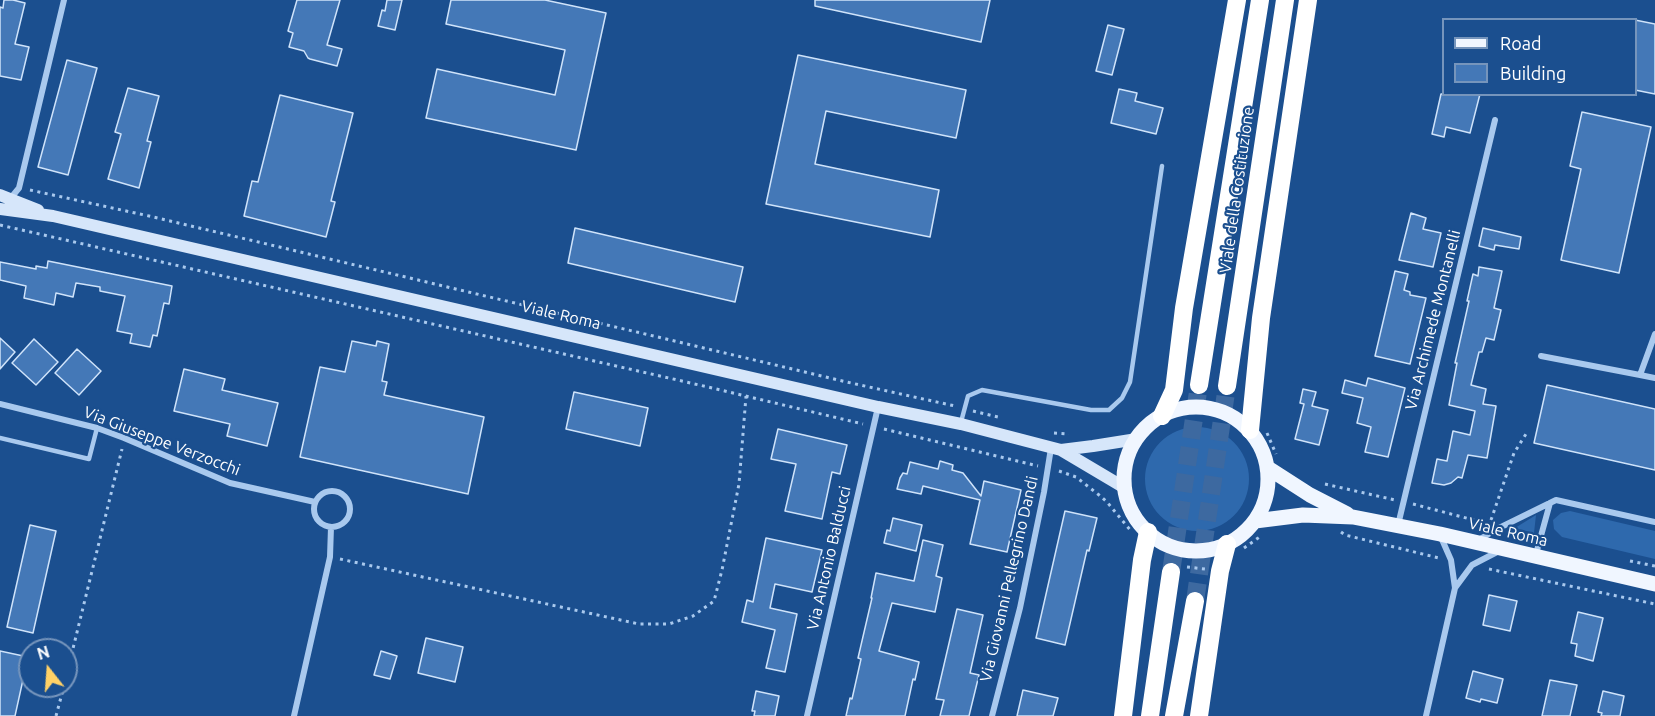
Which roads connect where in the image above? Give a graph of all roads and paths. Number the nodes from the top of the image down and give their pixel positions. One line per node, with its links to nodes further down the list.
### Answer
1 (64, 0): 8 (street)
2 (1237, 0): 23 (highway)
3 (1260, 0): 17 (highway, Viale della Costituzione)
4 (1285, 0): 18 (highway, Viale della Costituzione)
5 (1308, 0): 28 (highway)
6 (1495, 120): 41 (street, Via Archimede Montanelli)
7 (1162, 166): 22 (lane)
8 (19, 188): 9 (street); 22 (path)
9 (5, 197): 11 (main road, Viale Roma)
10 (0, 210): 11 (main road, Viale Roma)
11 (53, 216): 21 (main road, Viale Roma)
12 (0, 225): 19 (path)
13 (1655, 334): 15 (street)
14 (1541, 356): 15 (street)
15 (1640, 375): 16 (street)
16 (1655, 378)
17 (1199, 385)
18 (1227, 386)
19 (746, 396): 26 (path); 56 (path)
20 (0, 404): 27 (street, Via Giuseppe Verzocchi)
21 (878, 407): 25 (main road, Viale Roma); 26 (street, Via Antonio Balducci)
22 (964, 408): 24 (path); 25 (lane)
23 (1162, 416): 28 (main road); 34 (main road)
24 (1009, 420)
25 (961, 424): 35 (main road, Viale Roma)
26 (873, 426): 37 (path); 71 (street, Via Antonio Balducci)
27 (97, 428): 32 (lane); 33 (street, Via Giuseppe Verzocchi)
28 (1257, 428): 36 (main road); 36 (path)
29 (1054, 433): 30 (path)
30 (1076, 434)
31 (1526, 434): 41 (path)
32 (0, 438)
33 (124, 438): 40 (street, Via Giuseppe Verzocchi); 67 (path)
34 (1137, 439): 35 (main road, Viale Roma); 39 (main road)
35 (1056, 448): 37 (street, Via Giovanni Pellegrino Dandi); 39 (main road, Viale Roma)
36 (1274, 463): 43 (main road, Viale Roma); 44 (main road)
37 (1048, 468): 51 (path); 72 (street, Via Giovanni Pellegrino Dandi)
38 (1322, 483): 41 (path)
39 (1125, 488): 51 (main road)
40 (315, 502): 47 (street); 47 (street)
41 (1403, 502): 46 (street, Via Archimede Montanelli)
42 (1550, 503): 45 (street); 52 (street); 55 (street)
43 (1353, 517): 44 (main road, Viale Roma); 46 (main road, Viale Roma)
44 (1255, 521): 53 (main road)
45 (1655, 522)
46 (1398, 526): 50 (main road, Viale Roma)
47 (331, 527): 56 (street)
48 (1336, 528): 59 (path)
49 (1264, 534): 57 (path)
50 (1440, 534): 52 (main road, Viale Roma); 59 (street)
51 (1140, 536): 53 (main road); 73 (highway)
52 (1474, 543): 54 (main road, Viale Roma)
53 (1227, 544): 76 (highway)
54 (1502, 549): 55 (main road, Viale Roma); 60 (street)
55 (1536, 556): 63 (main road, Viale Roma)
56 (330, 557): 70 (street)
57 (1240, 557)
58 (1622, 559): 61 (path)
59 (1451, 560): 64 (street)
60 (1472, 565): 64 (street); 66 (path)
61 (1655, 566)
62 (1171, 572): 74 (highway)
63 (1655, 584)
64 (1455, 588): 77 (street)
65 (1195, 602): 75 (highway)
66 (1655, 604)
67 (75, 638)
68 (61, 698): 69 (path)
69 (56, 716)
70 (294, 716)
71 (807, 716)
72 (992, 716)
73 (1123, 716)
74 (1150, 716)
75 (1174, 716)
76 (1199, 716)
77 (1426, 716)

